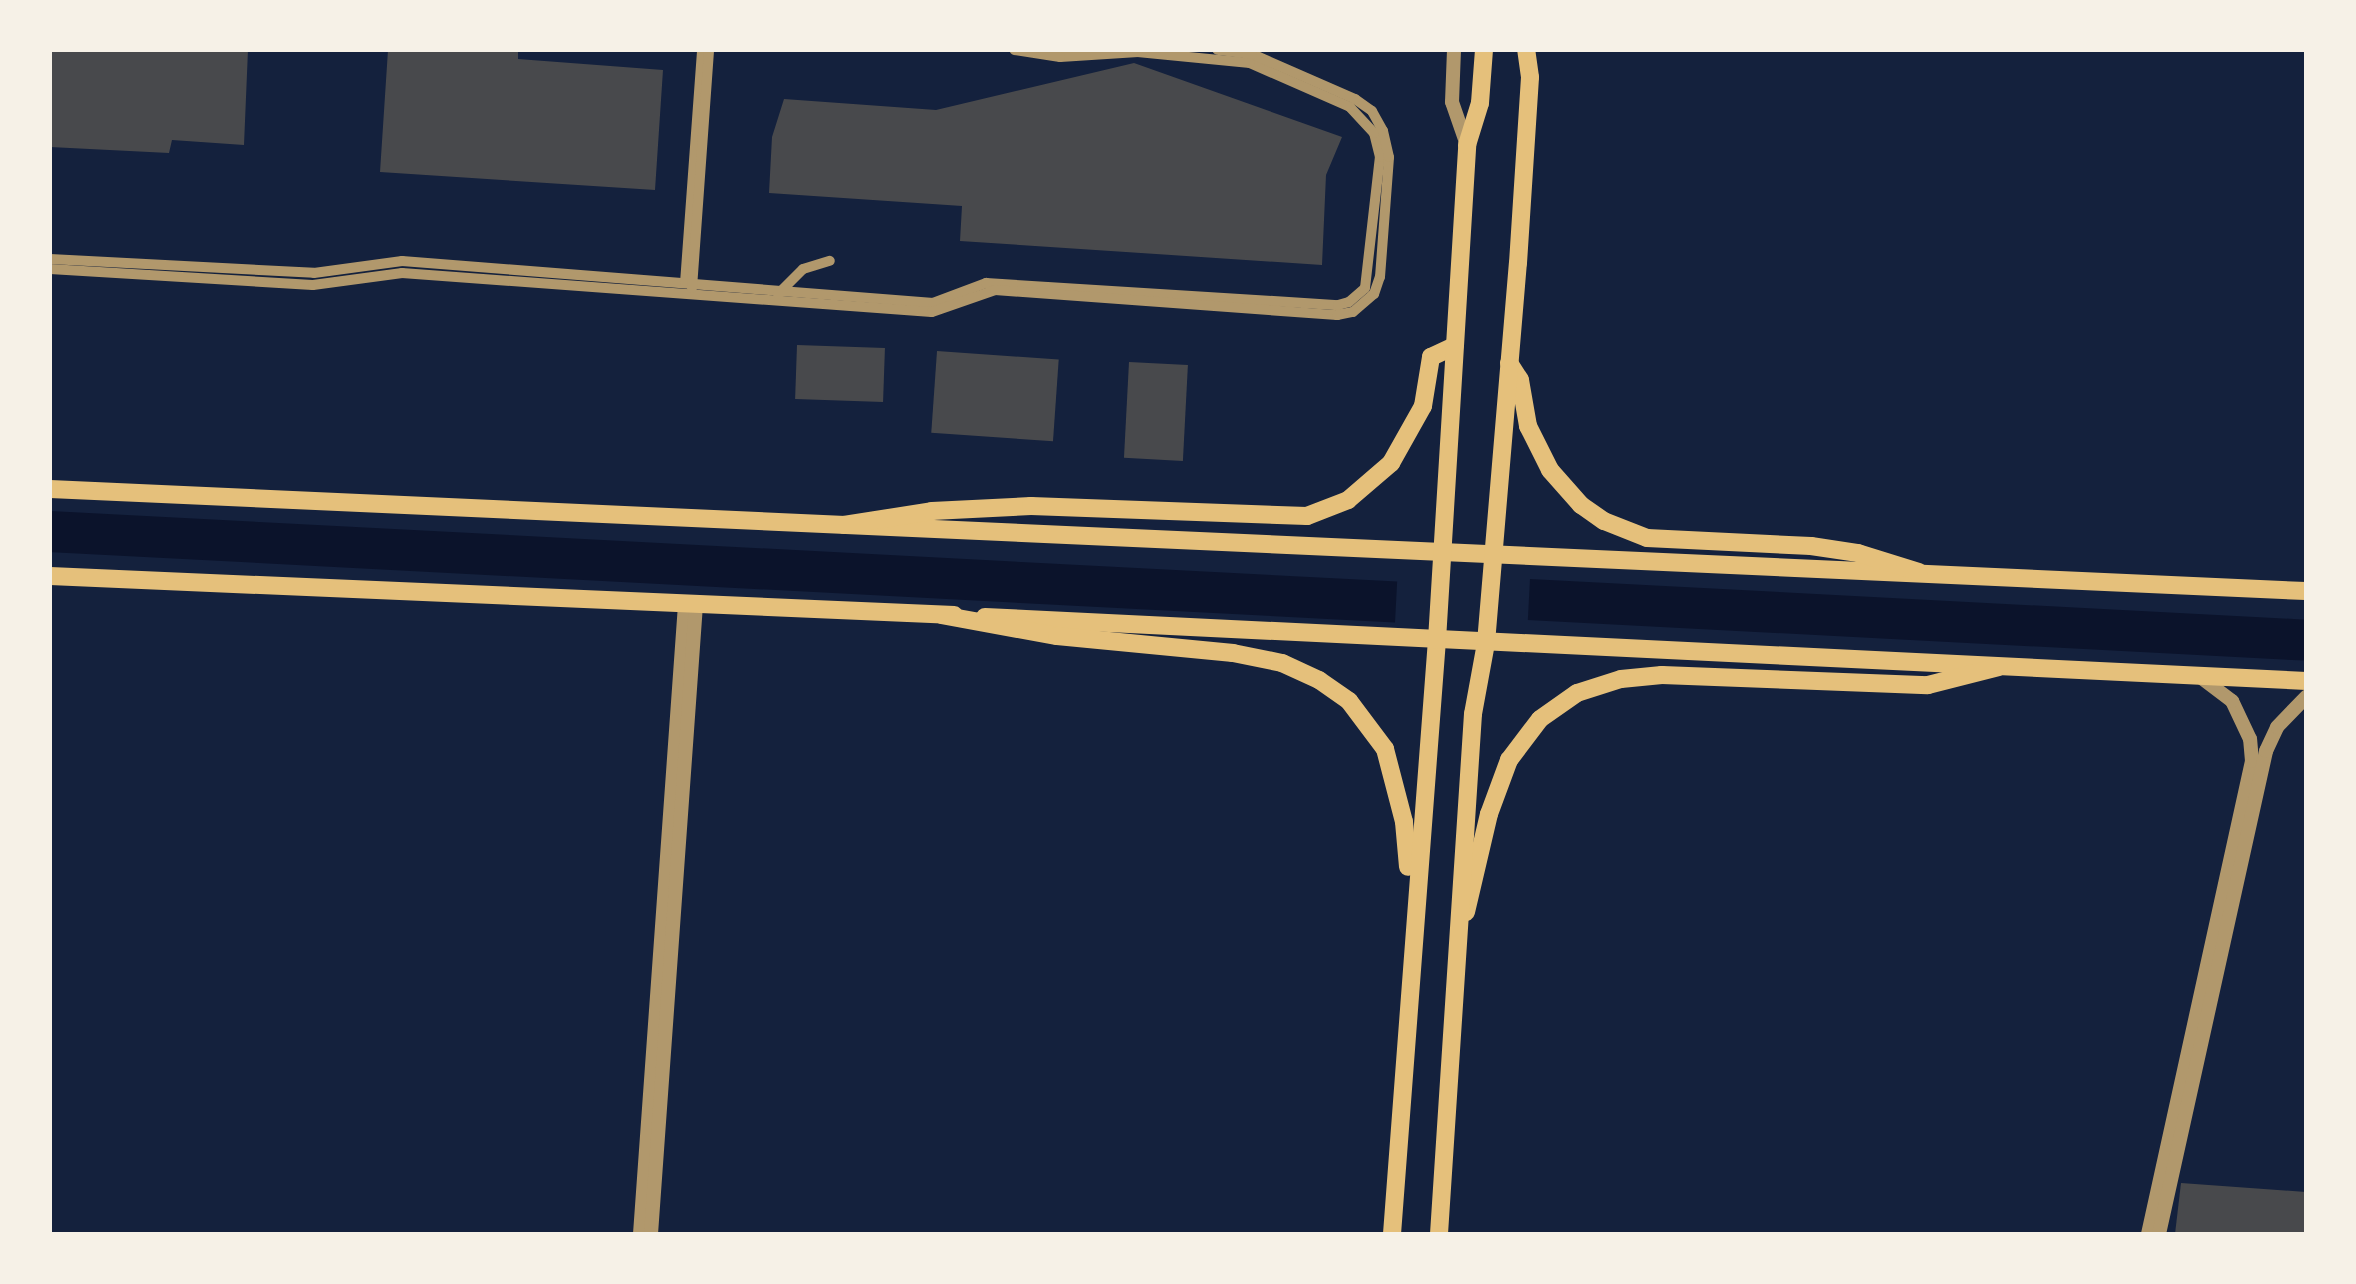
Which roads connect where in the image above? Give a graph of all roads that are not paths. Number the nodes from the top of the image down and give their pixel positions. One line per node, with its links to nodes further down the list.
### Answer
1 (705, 50): 13 (street)
2 (1015, 50): 14 (street)
3 (1217, 50): 15 (street)
4 (1454, 50): 9 (street)
5 (1484, 50): 9 (main road)
6 (1526, 50): 8 (main road)
7 (1534, 50): 8 (street)
8 (1530, 77): 17 (main road)
9 (1467, 145): 16 (main road)
10 (50, 260): 13 (street)
11 (830, 261): 14 (street)
12 (50, 269): 13 (street)
13 (688, 287): 14 (street); 15 (street)
14 (780, 292): 15 (street)
15 (770, 302)
16 (1455, 346): 19 (main road); 20 (main road)
17 (1509, 363): 21 (main road); 22 (main road)
18 (50, 489): 19 (main road)
19 (844, 526): 20 (main road)
20 (1442, 550): 21 (main road); 27 (main road)
21 (1493, 554): 22 (main road); 28 (main road)
22 (1919, 572): 24 (main road)
23 (50, 576): 25 (main road)
24 (2306, 591)
25 (690, 604): 26 (main road); 35 (street); 36 (street)
26 (941, 614): 27 (main road); 33 (main road)
27 (1437, 640): 28 (main road); 33 (main road)
28 (1486, 643): 29 (main road); 34 (main road)
29 (1999, 667): 30 (main road); 34 (main road)
30 (2198, 676): 31 (main road); 39 (street)
31 (2306, 681)
32 (2306, 697): 40 (street)
33 (1415, 915): 37 (main road)
34 (1458, 930): 38 (main road)
35 (640, 1234)
36 (650, 1234)
37 (1392, 1234)
38 (1439, 1234)
39 (2148, 1234)
40 (2160, 1234)

